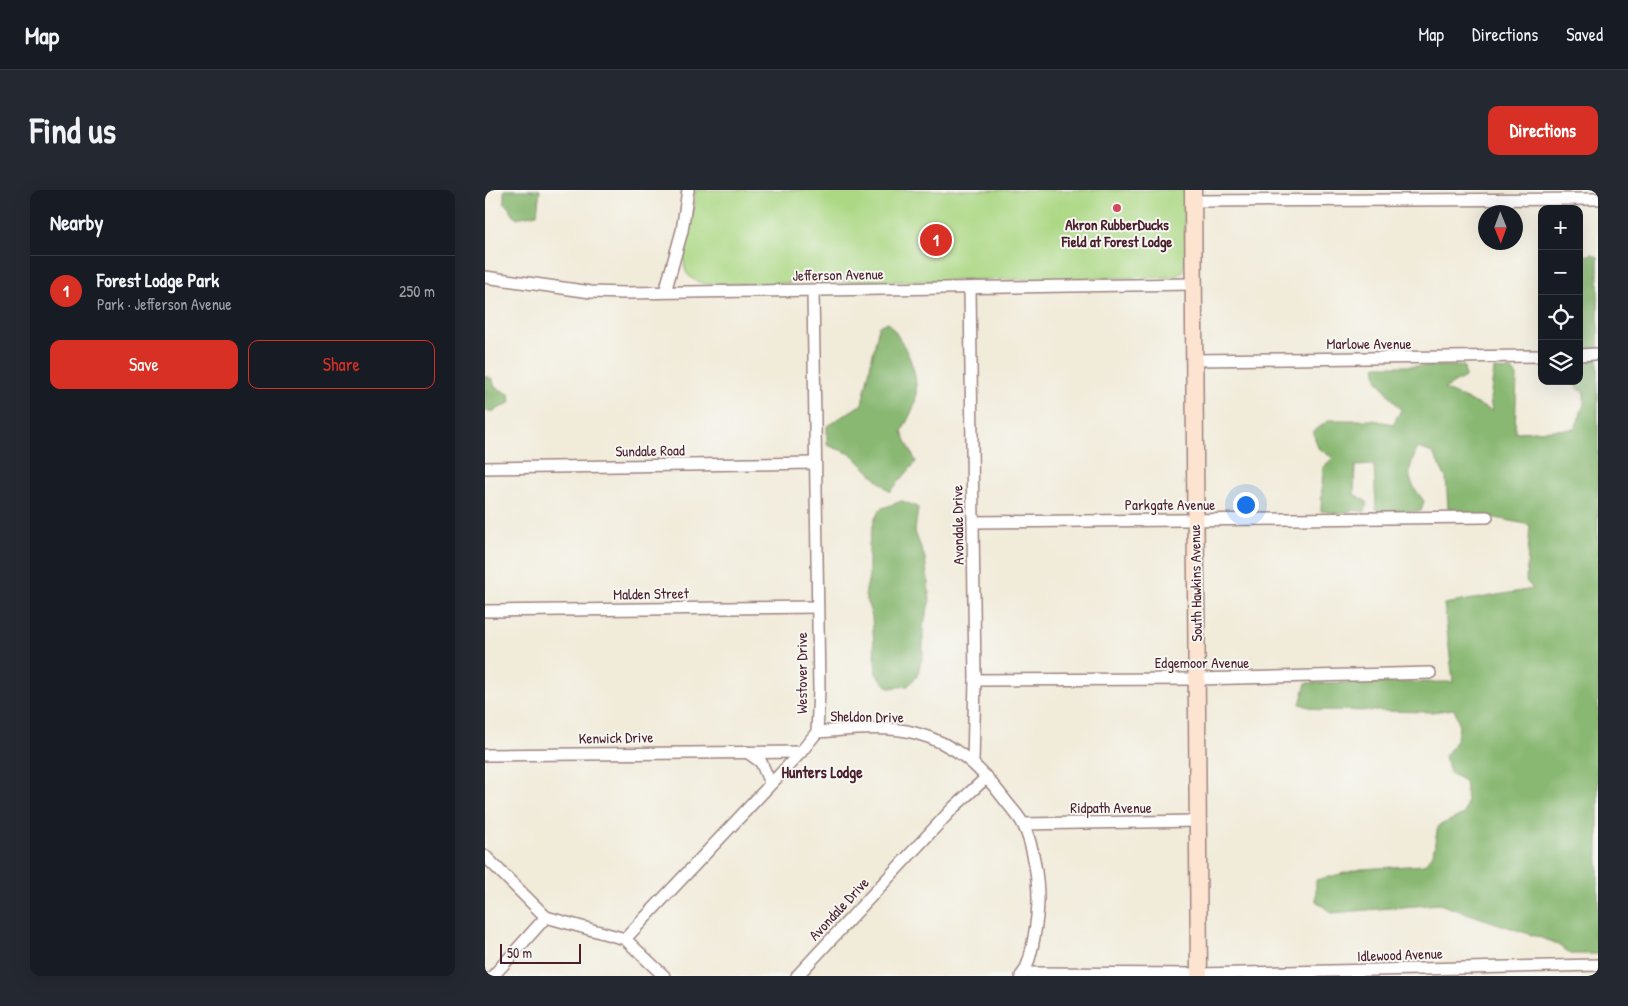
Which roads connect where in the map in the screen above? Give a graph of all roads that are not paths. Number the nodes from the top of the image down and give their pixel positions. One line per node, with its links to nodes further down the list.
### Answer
1 (688, 190): 8 (street)
2 (1193, 195): 3 (street); 5 (main road, South Hawkins Avenue)
3 (1598, 199)
4 (485, 277): 8 (street, Jefferson Avenue)
5 (1193, 284): 6 (street, Jefferson Avenue); 12 (main road, South Hawkins Avenue)
6 (970, 288): 7 (street, Jefferson Avenue); 17 (street, Avondale Drive)
7 (813, 291): 8 (street, Jefferson Avenue); 13 (street, Westover Drive)
8 (665, 292)
9 (1595, 354): 10 (street)
10 (1583, 355)
11 (1538, 356): 12 (street, Marlowe Avenue)
12 (1195, 360): 16 (main road, South Hawkins Avenue)
13 (815, 463): 14 (street, Sundale Road); 18 (street, Westover Drive)
14 (485, 468)
15 (1487, 517): 16 (street, Parkgate Avenue)
16 (1195, 520): 17 (street, Parkgate Avenue); 21 (main road, South Hawkins Avenue)
17 (973, 522): 22 (street, Avondale Drive)
18 (817, 607): 19 (street, Malden Street); 23 (street, Westover Drive)
19 (485, 611)
20 (1430, 673): 21 (street, Edgemoor Avenue)
21 (1197, 679): 22 (street, Edgemoor Avenue); 30 (main road, South Hawkins Avenue)
22 (975, 680): 27 (street, Avondale Drive)
23 (817, 732): 25 (street, Westover Drive); 27 (street, Sheldon Drive)
24 (747, 752): 25 (street, Kenwick Drive); 26 (street, Kenwick Drive); 29 (street)
25 (801, 752): 29 (street, Westover Drive)
26 (485, 755)
27 (973, 762): 28 (street, Sheldon Drive)
28 (987, 777): 31 (street, Sheldon Drive); 40 (street, Avondale Drive)
29 (770, 783): 34 (street, Westover Drive)
30 (1198, 821): 31 (street, Ridpath Avenue); 37 (main road, South Hawkins Avenue)
31 (1023, 824): 36 (street, Sheldon Drive)
32 (485, 856): 33 (street)
33 (546, 917): 34 (street); 38 (street)
34 (625, 939): 39 (street)
35 (1598, 965): 37 (street, Idlewood Avenue)
36 (1022, 975): 37 (street, Idlewood Avenue)
37 (1199, 975)
38 (493, 976)
39 (664, 976)
40 (797, 976)

